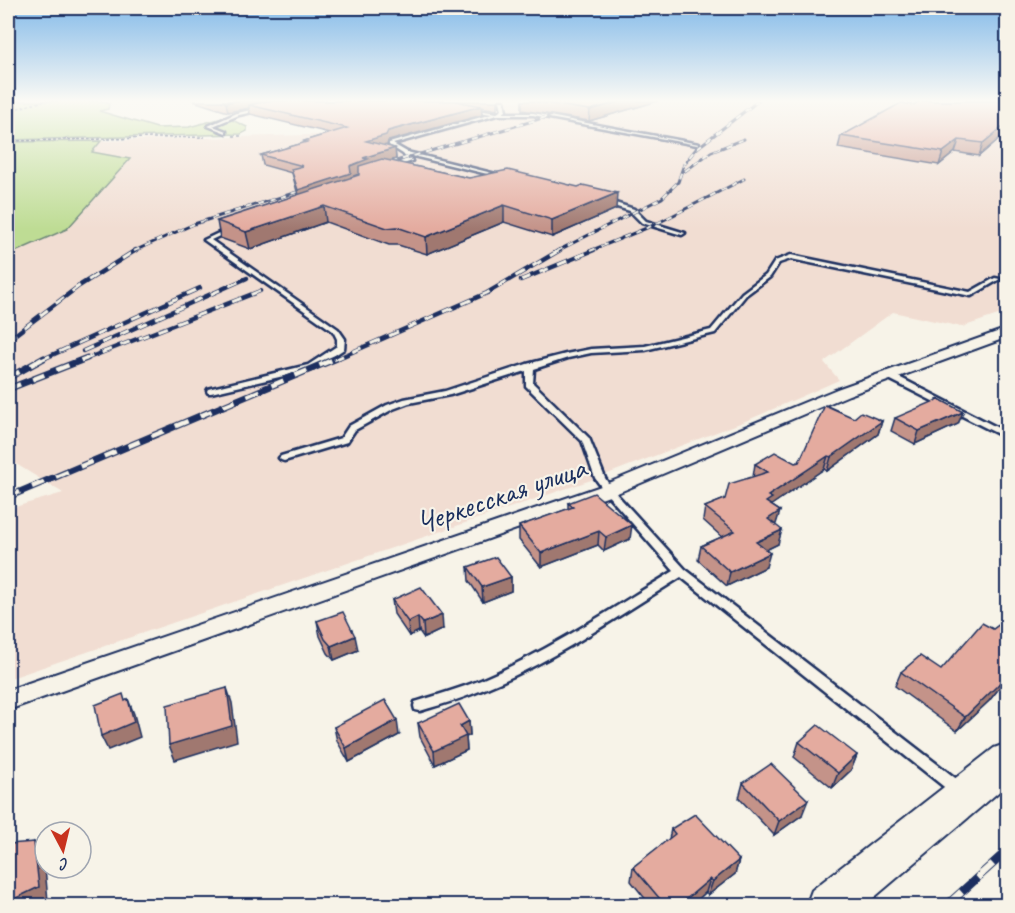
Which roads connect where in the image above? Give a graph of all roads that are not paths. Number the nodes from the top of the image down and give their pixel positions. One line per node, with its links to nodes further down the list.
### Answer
1 (391, 144): 2 (lane)
2 (405, 153): 3 (lane); 4 (lane)
3 (377, 171)
4 (505, 177)
5 (594, 199): 7 (lane)
6 (237, 227): 12 (lane)
7 (682, 232)
8 (997, 279): 10 (lane)
9 (1008, 332): 11 (street, Черкесская улица)
10 (530, 366): 14 (lane); 15 (lane)
11 (888, 375): 13 (lane); 15 (street, Черкесская улица)
12 (211, 391)
13 (1008, 436)
14 (284, 458)
15 (608, 490): 16 (lane); 17 (street, Черкесская улица)
16 (681, 572): 18 (lane); 20 (lane)
17 (8, 700)
18 (420, 706)
19 (1008, 760): 20 (main road)
20 (965, 794): 21 (main road)
21 (828, 906)

